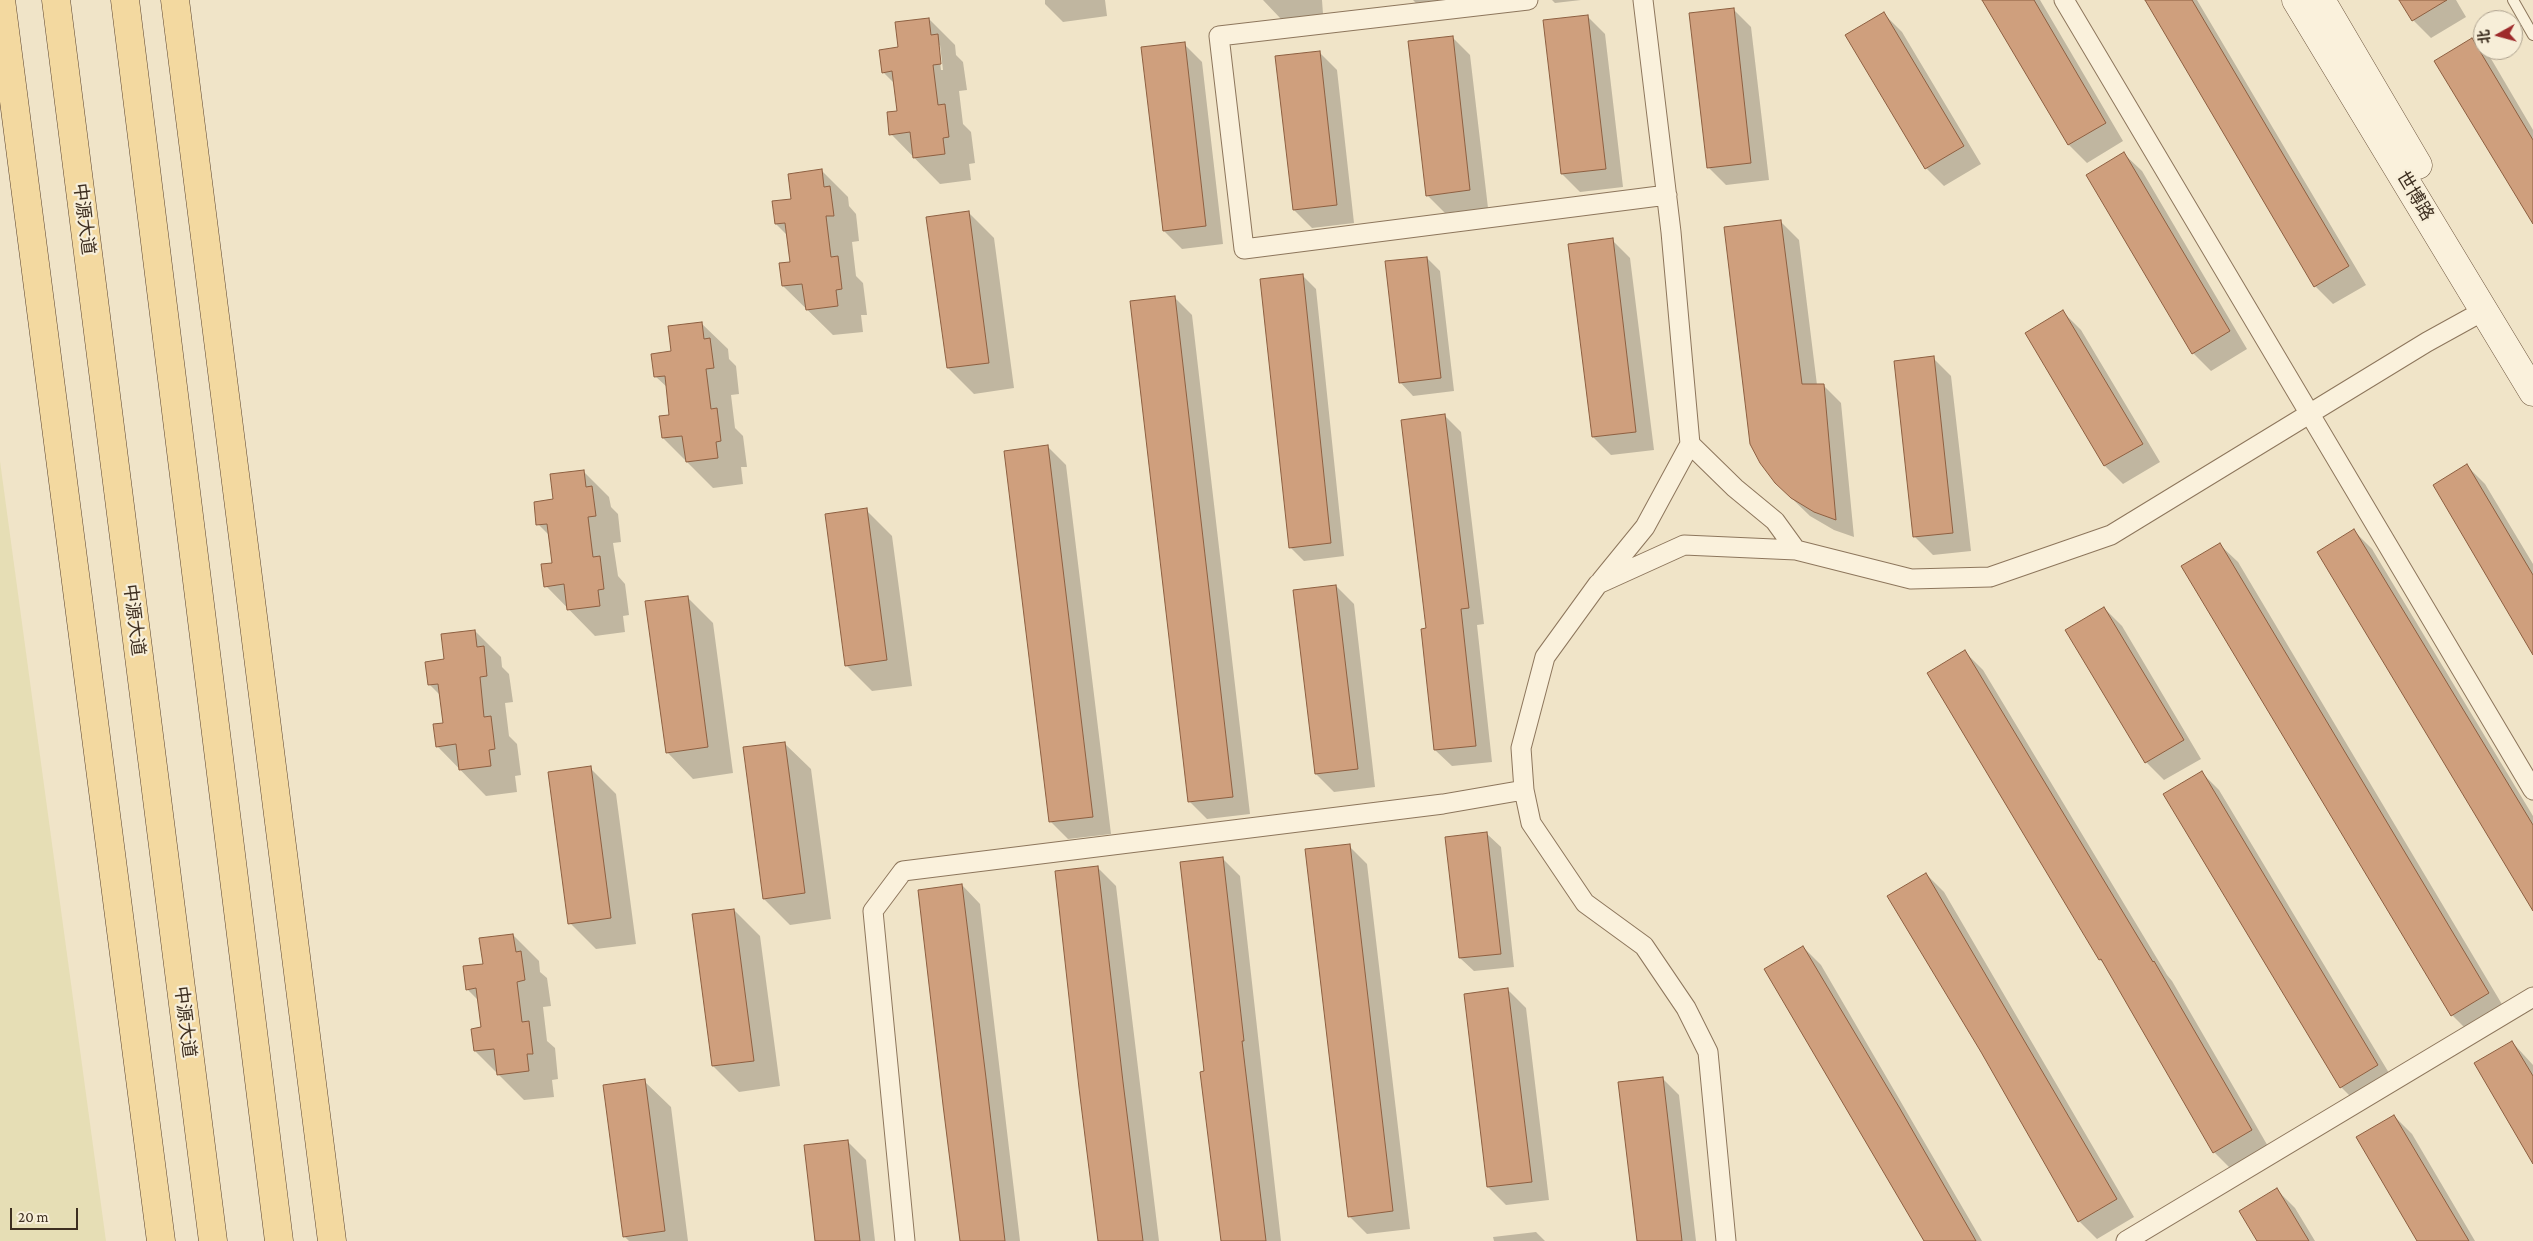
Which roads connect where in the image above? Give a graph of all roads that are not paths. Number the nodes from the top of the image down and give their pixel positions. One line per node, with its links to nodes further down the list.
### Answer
1 (1, 0): 23 (main road)
2 (56, 0): 24 (main road, 中源大道)
3 (124, 0): 25 (main road)
4 (175, 0): 26 (main road)
5 (1528, 0): 12 (street)
6 (1643, 0): 12 (street)
7 (2064, 0): 16 (street)
8 (2296, 0): 13 (main road, 世博路)
9 (2321, 0): 14 (main road, 世博路)
10 (2513, 0): 11 (lane)
11 (2533, 35)
12 (1666, 195): 17 (street)
13 (2485, 310): 15 (main road, 世博路); 16 (street)
14 (2533, 360)
15 (2533, 392)
16 (2310, 413): 18 (street); 21 (street)
17 (1690, 444): 18 (street); 19 (street)
18 (1796, 550): 19 (street)
19 (1598, 584): 20 (street)
20 (1524, 790): 27 (street); 28 (street)
21 (2533, 790)
22 (2533, 997): 29 (street)
23 (161, 1241)
24 (213, 1241)
25 (279, 1241)
26 (332, 1241)
27 (905, 1241)
28 (1726, 1241)
29 (2126, 1241)

